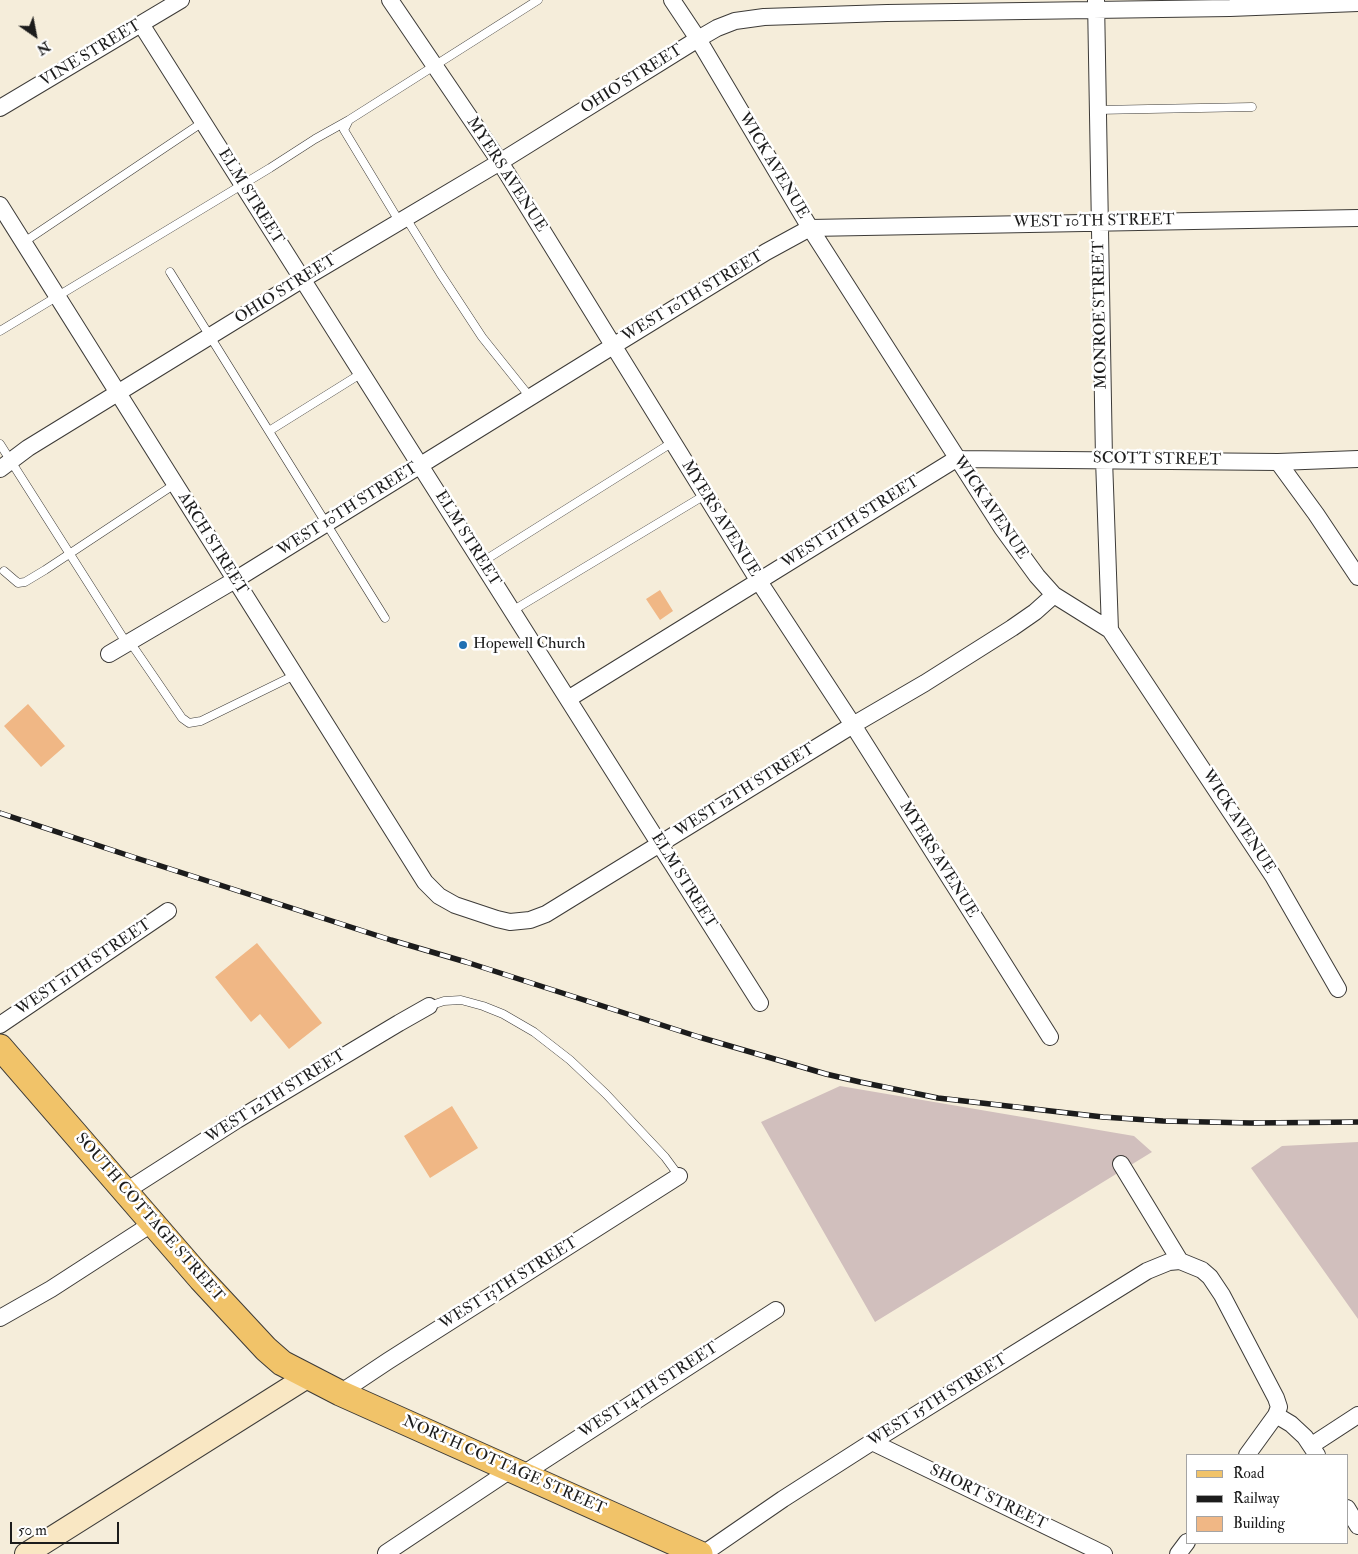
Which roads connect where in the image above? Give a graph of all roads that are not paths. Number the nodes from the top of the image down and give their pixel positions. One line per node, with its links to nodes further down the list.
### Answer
1 (181, 0): 7 (street, VINE STREET)
2 (538, 0): 9 (lane)
3 (672, 0): 8 (street, WICK AVENUE)
4 (395, 3): 9 (street, MYERS AVENUE)
5 (1358, 3): 6 (street, OHIO STREET)
6 (1096, 5): 8 (street, OHIO STREET); 12 (street, MONROE STREET)
7 (141, 24): 11 (street, VINE STREET); 14 (street, ELM STREET)
8 (698, 39): 15 (street, OHIO STREET); 21 (street, WICK AVENUE)
9 (434, 65): 13 (lane); 15 (street, MYERS AVENUE)
10 (1252, 107): 12 (lane)
11 (0, 108)
12 (1098, 110): 20 (street, MONROE STREET)
13 (349, 120): 16 (lane); 19 (lane)
14 (203, 122): 16 (street, ELM STREET); 22 (lane)
15 (500, 162): 19 (street, OHIO STREET); 28 (street, MYERS AVENUE)
16 (243, 184): 24 (street, ELM STREET); 25 (lane)
17 (0, 205): 22 (street, ARCH STREET)
18 (1358, 218): 20 (street, WEST 10TH STREET)
19 (403, 220): 24 (street, OHIO STREET); 31 (lane)
20 (1100, 222): 21 (street, WEST 10TH STREET); 36 (street, MONROE STREET)
21 (810, 228): 28 (street, WEST 10TH STREET); 35 (street, WICK AVENUE)
22 (24, 242): 25 (street, ARCH STREET)
23 (170, 272): 27 (lane)
24 (303, 279): 27 (street, OHIO STREET); 29 (street, ELM STREET)
25 (58, 296): 26 (lane); 30 (street, ARCH STREET)
26 (0, 331)
27 (210, 337): 30 (street, OHIO STREET); 32 (lane)
28 (613, 346): 31 (street, WEST 10TH STREET); 33 (street, MYERS AVENUE)
29 (362, 373): 32 (lane); 40 (street, ELM STREET)
30 (118, 392): 39 (street, OHIO STREET); 41 (street, ARCH STREET)
31 (530, 397): 40 (street, WEST 10TH STREET)
32 (269, 431): 43 (lane)
33 (672, 442): 42 (street, MYERS AVENUE); 45 (lane)
34 (0, 444): 39 (lane)
35 (956, 459): 36 (street, SCOTT STREET); 49 (street, WEST 11TH STREET); 50 (street, WICK AVENUE)
36 (1104, 459): 38 (street, SCOTT STREET); 53 (street, MONROE STREET)
37 (1358, 460): 38 (street, SCOTT STREET)
38 (1278, 462): 47 (street)
39 (5, 465): 44 (lane)
40 (420, 465): 43 (street, WEST 10TH STREET); 45 (street, ELM STREET)
41 (175, 484): 44 (lane); 48 (street, ARCH STREET)
42 (705, 495): 49 (street, MYERS AVENUE); 51 (lane)
43 (326, 523): 48 (street, WEST 10TH STREET); 52 (lane)
44 (70, 554): 46 (lane); 54 (lane)
45 (482, 562): 51 (street, ELM STREET)
46 (4, 571)
47 (1358, 577)
48 (235, 580): 54 (street, WEST 10TH STREET); 56 (street, ARCH STREET)
49 (758, 580): 57 (street, WEST 11TH STREET); 58 (street, MYERS AVENUE)
50 (1054, 595): 53 (street, WICK AVENUE); 58 (street, WEST 12TH STREET)
51 (512, 610): 57 (street, ELM STREET)
52 (385, 618)
53 (1110, 630): 62 (street, WICK AVENUE)
54 (128, 643): 55 (street, WEST 10TH STREET); 56 (lane)
55 (109, 654)
56 (295, 675): 60 (street, ARCH STREET)
57 (568, 699): 59 (street, ELM STREET)
58 (853, 725): 59 (street, WEST 12TH STREET); 66 (street, MYERS AVENUE)
59 (660, 844): 60 (street, WEST 12TH STREET); 63 (street, ELM STREET)
60 (426, 882)
61 (168, 910): 65 (street, WEST 11TH STREET)
62 (1338, 989)
63 (760, 1003)
64 (429, 1006): 69 (lane); 70 (street, WEST 12TH STREET)
65 (0, 1025)
66 (1050, 1037)
67 (0, 1047): 70 (main road, SOUTH COTTAGE STREET)
68 (1121, 1164): 72 (street)
69 (679, 1176): 76 (street, WEST 13TH STREET)
70 (126, 1192): 71 (main road, SOUTH COTTAGE STREET)
71 (153, 1223): 74 (street); 75 (main road, SOUTH COTTAGE STREET)
72 (1180, 1261): 77 (street); 79 (street, WEST 15TH STREET)
73 (776, 1310): 82 (street, WEST 14TH STREET)
74 (0, 1318)
75 (307, 1377): 76 (main road, NORTH COTTAGE STREET); 87 (main road)
76 (340, 1393): 82 (main road, NORTH COTTAGE STREET)
77 (1276, 1414): 80 (street); 81 (street)
78 (1358, 1415): 80 (street)
79 (872, 1442): 88 (street, WEST 15TH STREET); 89 (street, SHORT STREET)
80 (1314, 1450)
81 (1248, 1454)
82 (517, 1471): 86 (street, WEST 14TH STREET); 88 (main road, NORTH COTTAGE STREET)
83 (1348, 1510): 84 (street)
84 (1358, 1526)
85 (1186, 1543): 90 (street)
86 (386, 1553)
87 (26, 1554)
88 (702, 1554)
89 (1104, 1554)
90 (1178, 1554)

